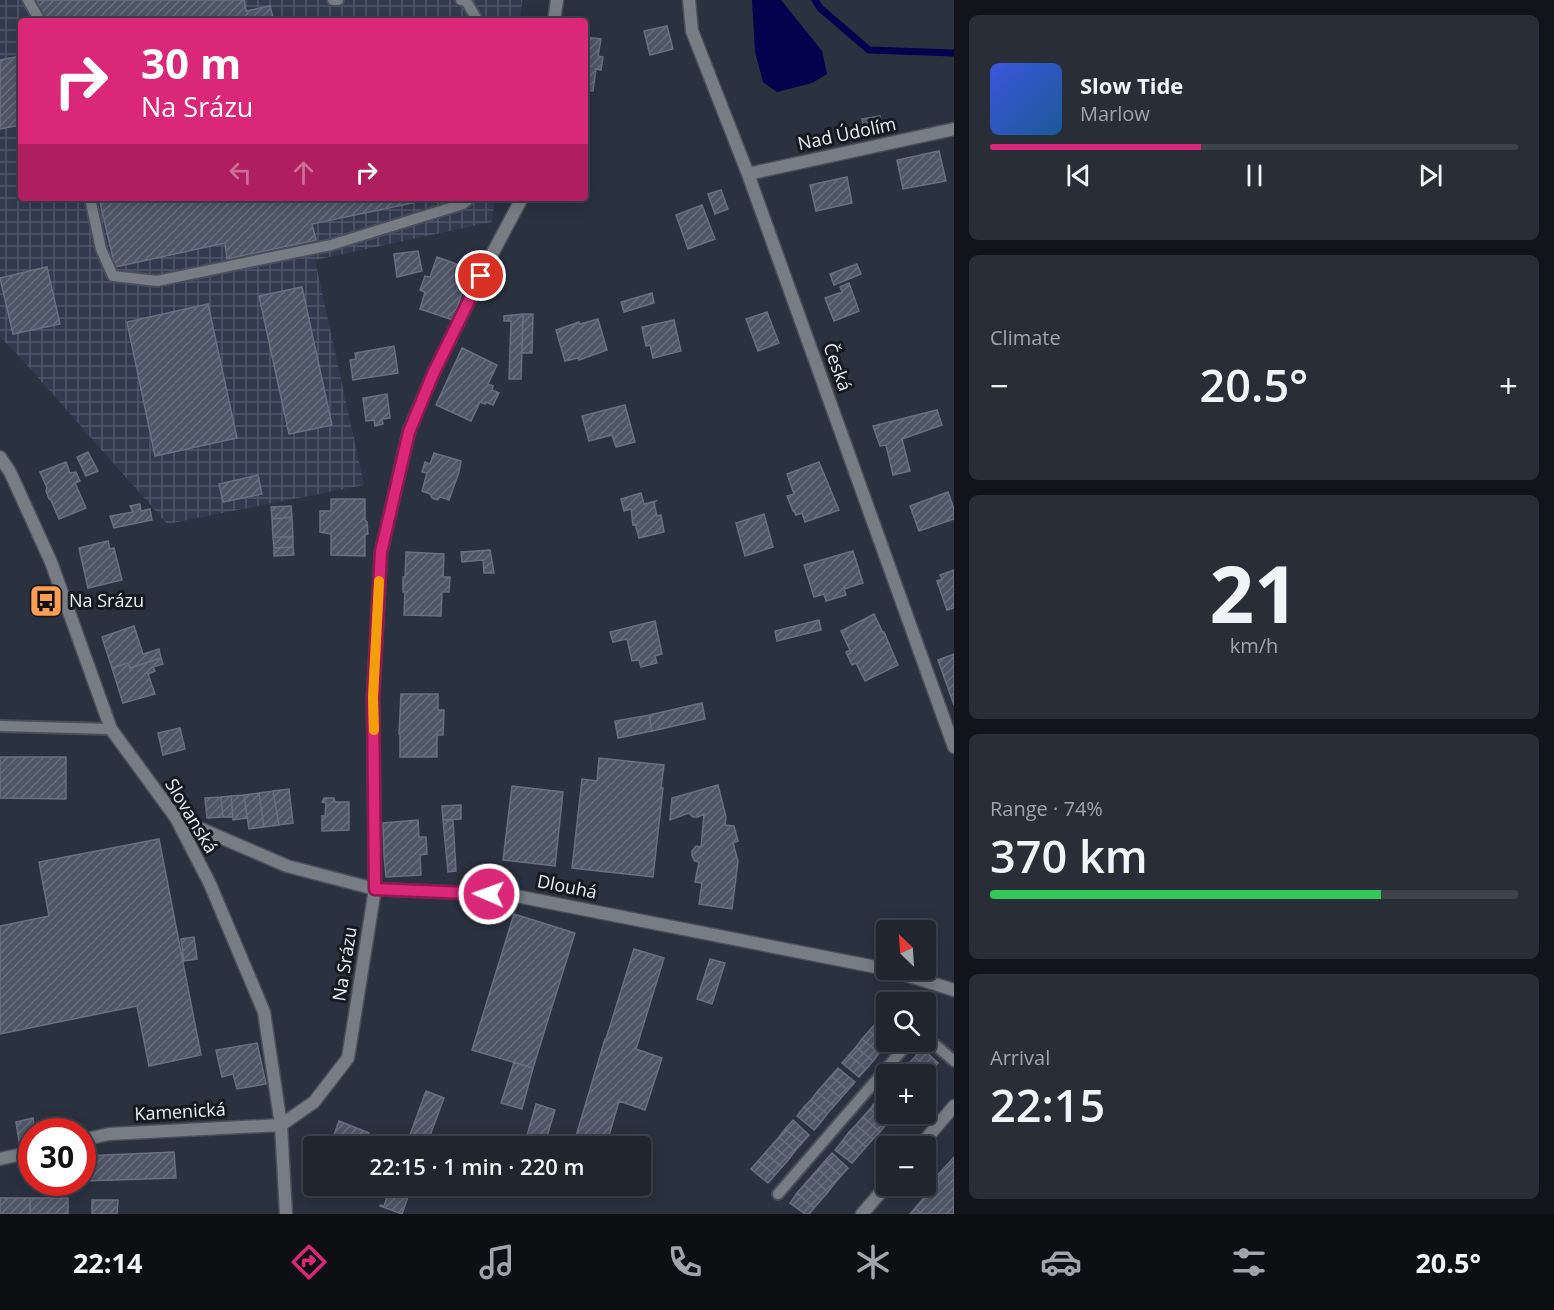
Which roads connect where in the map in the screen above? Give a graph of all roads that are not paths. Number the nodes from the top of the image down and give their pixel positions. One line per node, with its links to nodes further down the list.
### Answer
1 (28, 0): 7 (lane)
2 (333, 0): 3 (lane)
3 (338, 0)
4 (461, 0): 8 (lane)
5 (557, 0): 9 (street)
6 (688, 0): 11 (street, Česká)
7 (38, 18)
8 (476, 18)
9 (554, 18)
10 (954, 129): 11 (street, Nad Údolím)
11 (748, 174): 18 (street, Česká)
12 (91, 201): 13 (lane)
13 (466, 201)
14 (520, 201): 20 (street, Na Srázu)
15 (0, 457): 17 (street, Slovanská)
16 (0, 726): 17 (lane)
17 (111, 729): 19 (street, Slovanská)
18 (954, 747)
19 (176, 818): 20 (street, Dlouhá); 28 (street, Slovanská)
20 (375, 889): 21 (street, Dlouhá); 28 (street, Na Srázu)
21 (876, 967)
22 (922, 980): 23 (street, Dlouhá)
23 (954, 990)
24 (936, 1046): 26 (lane)
25 (901, 1052): 33 (lane)
26 (954, 1061)
27 (954, 1106): 29 (street)
28 (281, 1125): 30 (street, Kamenická); 35 (street, Slovanská)
29 (928, 1136)
30 (96, 1137)
31 (18, 1155): 32 (street)
32 (0, 1159)
33 (778, 1194)
34 (878, 1196): 36 (street)
35 (285, 1214)
36 (862, 1214)

